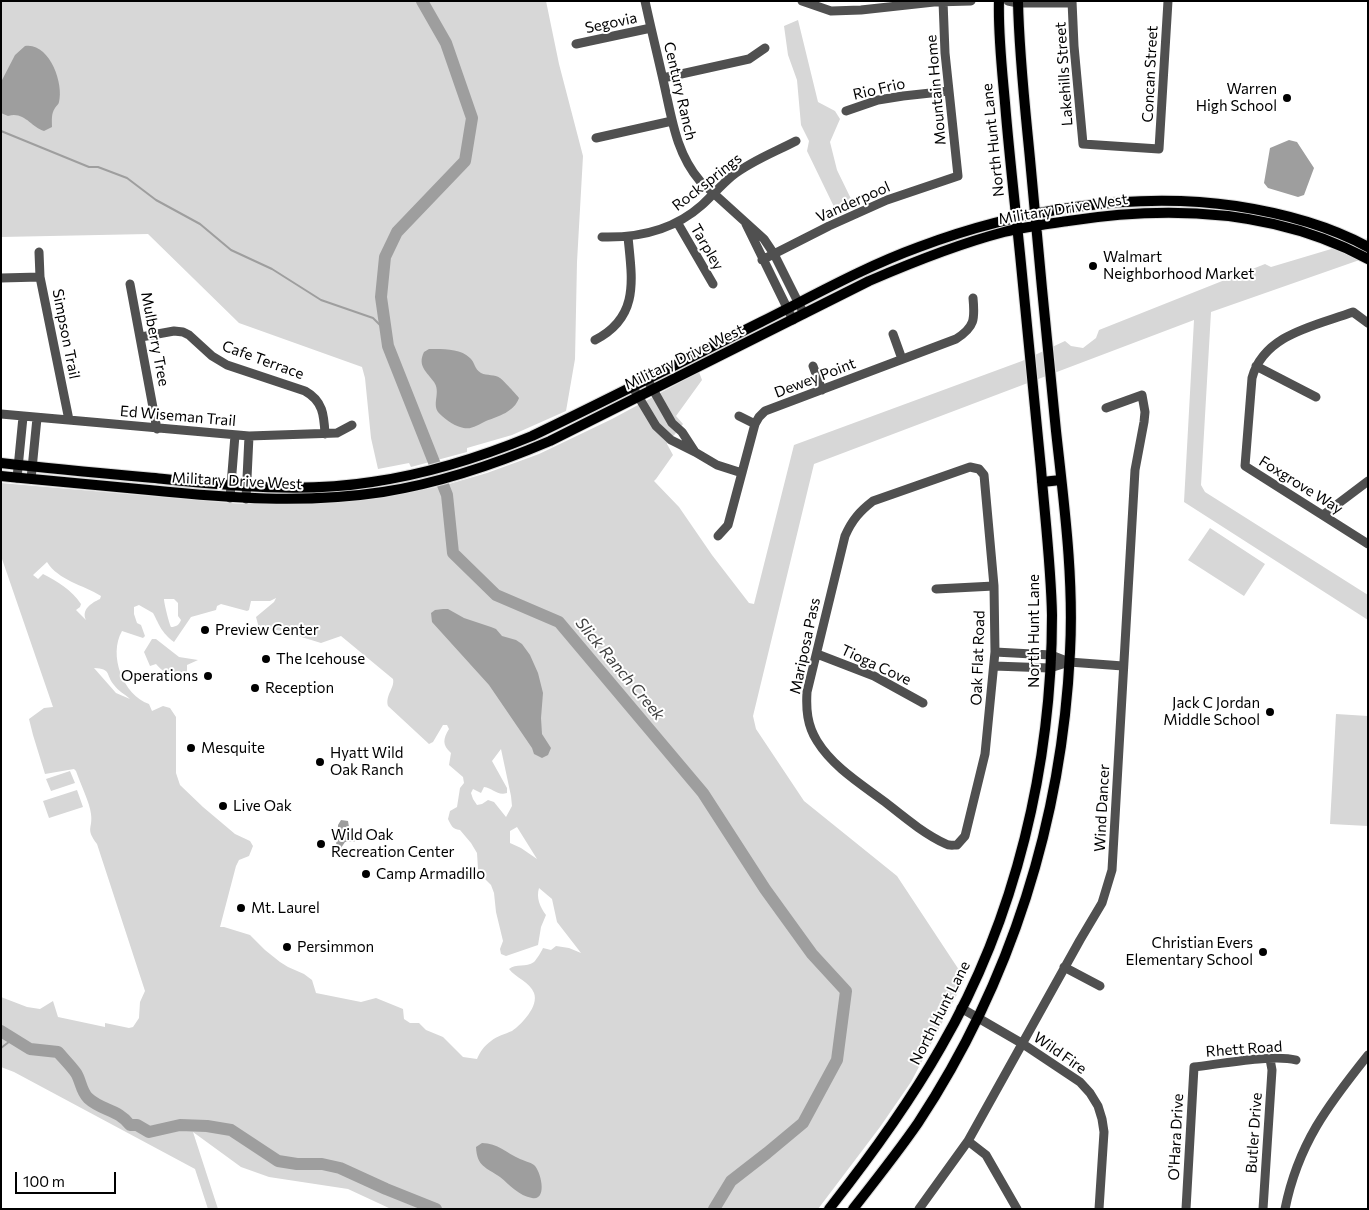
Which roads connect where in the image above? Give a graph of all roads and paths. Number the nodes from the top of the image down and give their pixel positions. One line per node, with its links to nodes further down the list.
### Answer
1 (645, 1): 11 (street, Century Ranch)
2 (802, 1): 10 (street)
3 (971, 1): 6 (street)
4 (999, 1): 26 (main road, North Hunt Lane)
5 (1168, 1): 20 (street, Concan Street)
6 (939, 2): 10 (street); 15 (street, Mountain Home)
7 (1015, 2): 8 (street); 24 (main road)
8 (1039, 2): 9 (street)
9 (1072, 2): 20 (street, Lakehills Street)
10 (849, 6)
11 (651, 28): 12 (street, Segovia); 14 (street, Century Ranch)
12 (576, 44)
13 (765, 48): 14 (street)
14 (663, 78): 17 (street, Century Ranch)
15 (949, 91): 16 (street, Rio Frio); 21 (street, Mountain Home)
16 (846, 111)
17 (672, 121): 18 (street); 22 (street, Century Ranch)
18 (596, 138)
19 (796, 141): 22 (street, Rocksprings)
20 (1083, 144)
21 (958, 176): 35 (street, Vanderpool)
22 (714, 194): 27 (street, Century Ranch); 28 (street, Rocksprings)
23 (1216, 204): 24 (main road, Military Drive West); 25 (street); 33 (main road, Military Drive West)
24 (1034, 214): 26 (main road, Military Drive West); 29 (main road)
25 (1216, 215): 29 (main road, Military Drive West); 36 (main road, Military Drive West)
26 (1017, 217): 30 (main road, North Hunt Lane); 45 (main road, Military Drive West)
27 (745, 221): 35 (street, Century Ranch); 37 (street, Century Ranch)
28 (677, 222): 32 (street, Rocksprings); 41 (street, Tarpley)
29 (1035, 226): 30 (main road, Military Drive West); 89 (main road)
30 (1018, 229): 47 (main road, Military Drive West); 91 (main road, North Hunt Lane)
31 (602, 236): 32 (street, Rocksprings)
32 (628, 237): 52 (street)
33 (1368, 247)
34 (39, 252): 38 (street, Simpson Trail)
35 (774, 254): 37 (street, Vanderpool); 42 (street, Century Ranch)
36 (1368, 259)
37 (762, 260): 43 (street, Century Ranch)
38 (40, 277): 39 (street); 67 (street, Simpson Trail)
39 (1, 278)
40 (130, 284): 51 (street, Mulberry Tree)
41 (713, 284)
42 (789, 284): 43 (street); 45 (street, Century Ranch)
43 (777, 290): 46 (street, Century Ranch)
44 (973, 298): 53 (street, Dewey Point)
45 (798, 303): 46 (main road, Military Drive West); 47 (street, Century Ranch)
46 (787, 309): 48 (street, Century Ranch); 56 (main road, Military Drive West)
47 (804, 314): 48 (main road, Military Drive West)
48 (792, 320): 58 (main road, Military Drive West)
49 (1368, 323): 55 (street)
50 (893, 334): 53 (street)
51 (141, 337): 71 (street, Mulberry Tree); 73 (street, Cafe Terrace)
52 (595, 340)
53 (902, 359): 59 (street, Dewey Point)
54 (813, 366): 59 (street)
55 (1256, 366): 61 (street); 96 (street, Foxgrove Way)
56 (647, 379): 57 (main road, Military Drive West); 58 (street)
57 (632, 386): 60 (street); 93 (main road, Military Drive West)
58 (653, 390): 60 (main road, Military Drive West); 68 (street)
59 (822, 390): 69 (street, Dewey Point)
60 (638, 397): 72 (street); 95 (main road, Military Drive West)
61 (1316, 397)
62 (1106, 408): 107 (street, Wind Dancer)
63 (1, 414): 65 (street, Ed Wiseman Trail)
64 (739, 416): 69 (street)
65 (24, 417): 66 (street, Ed Wiseman Trail); 76 (street)
66 (37, 418): 67 (street, Ed Wiseman Trail); 77 (street)
67 (69, 420): 71 (street, Ed Wiseman Trail)
68 (672, 423): 72 (street); 78 (street)
69 (754, 424): 85 (street)
70 (352, 425): 73 (street, Ed Wiseman Trail)
71 (157, 429): 74 (street, Ed Wiseman Trail)
72 (661, 432): 78 (street)
73 (326, 434): 75 (street, Ed Wiseman Trail)
74 (235, 435): 75 (street, Ed Wiseman Trail); 80 (street)
75 (249, 436): 82 (street)
76 (20, 444): 77 (street); 81 (street)
77 (34, 446): 83 (street)
78 (695, 452): 85 (street)
79 (1, 463): 81 (main road, Military Drive West)
80 (233, 464): 82 (street); 92 (street)
81 (18, 465): 83 (main road, Military Drive West); 87 (street)
82 (248, 465): 93 (street)
83 (32, 466): 88 (street); 92 (main road, Military Drive West)
84 (979, 469): 99 (street, Oak Flat Road); 103 (street, Mariposa Pass)
85 (742, 473): 97 (street)
86 (1, 476): 87 (main road, Military Drive West)
87 (17, 478): 88 (main road, Military Drive West)
88 (31, 479): 94 (main road, Military Drive West)
89 (1062, 480): 91 (main road); 105 (main road)
90 (1368, 481): 96 (street)
91 (1042, 482): 104 (main road, North Hunt Lane)
92 (232, 485): 93 (main road, Military Drive West); 94 (street)
93 (247, 486): 95 (street)
94 (230, 498): 95 (main road, Military Drive West)
95 (246, 499)
96 (1323, 515): 98 (street, Foxgrove Way)
97 (718, 536)
98 (1368, 544)
99 (994, 586): 100 (street); 101 (street, Oak Flat Road)
100 (936, 588)
101 (995, 652): 102 (street); 106 (street, Oak Flat Road)
102 (1018, 653): 104 (street); 108 (street)
103 (817, 654): 110 (street, Tioga Cove); 111 (street, Mariposa Pass)
104 (1050, 655): 105 (street); 109 (main road, North Hunt Lane)
105 (1070, 662): 107 (street); 109 (street); 115 (main road)
106 (994, 666): 108 (street); 111 (street, Oak Flat Road)
107 (1123, 666): 112 (street, Wind Dancer)
108 (1017, 667): 109 (street)
109 (1050, 668): 114 (main road, North Hunt Lane)
110 (923, 703)
111 (957, 845)
112 (1064, 967): 113 (street); 116 (street, Wind Dancer)
113 (1100, 986)
114 (961, 1008): 115 (street, Wild Fire); 122 (main road, North Hunt Lane)
115 (978, 1018): 116 (street, Wild Fire); 123 (main road)
116 (1023, 1044): 121 (street, Wind Dancer); 128 (street, Wild Fire)
117 (1368, 1055): 131 (street)
118 (1270, 1059): 119 (street, Rhett Road); 120 (street, Rhett Road); 130 (street, Butler Drive)
119 (1296, 1060)
120 (1194, 1066): 129 (street, O'Hara Drive)
121 (968, 1141): 126 (street, Wind Dancer); 127 (street)
122 (861, 1168): 123 (main road); 124 (main road, North Hunt Lane)
123 (876, 1180): 125 (main road)
124 (829, 1209)
125 (853, 1209)
126 (919, 1209)
127 (1016, 1209)
128 (1099, 1209)
129 (1186, 1209)
130 (1263, 1209)
131 (1285, 1209)

